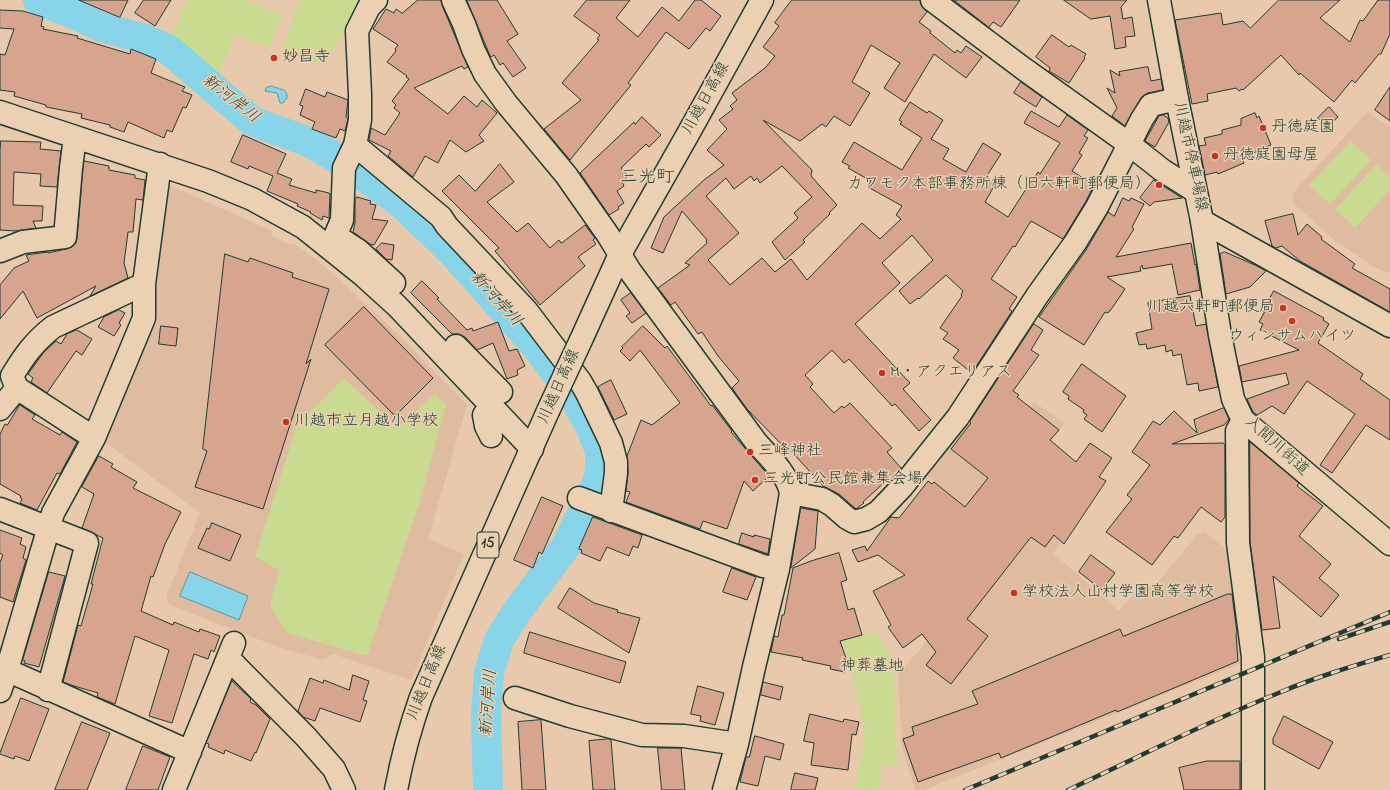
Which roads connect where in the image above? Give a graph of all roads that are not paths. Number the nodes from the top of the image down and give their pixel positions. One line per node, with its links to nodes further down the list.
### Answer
1 (376, 0): 10 (street)
2 (453, 0): 16 (street)
3 (762, 0): 16 (street, 川越日高線 / 15)
4 (932, 0): 9 (street)
5 (1159, 0): 6 (street, 川越市停車場線)
6 (1177, 99): 9 (street); 12 (street, 川越市停車場線)
7 (0, 112): 8 (street)
8 (76, 137): 11 (street); 15 (street)
9 (1129, 144): 12 (street); 27 (street)
10 (350, 154): 14 (street); 30 (street)
11 (160, 164): 14 (street); 17 (street)
12 (1195, 191): 13 (street, 川越市停車場線)
13 (1202, 221): 18 (street, 川越市停車場線); 23 (street, 入間川街道)
14 (333, 242): 20 (street); 26 (street)
15 (0, 251)
16 (620, 254): 26 (street, 川越日高線 / 15, bridge); 27 (street)
17 (144, 284): 19 (street); 25 (street)
18 (1390, 326)
19 (17, 388): 21 (street); 25 (street)
20 (501, 392)
21 (0, 409)
22 (484, 415): 24 (street)
23 (1243, 420): 32 (street, 入間川街道); 44 (street)
24 (491, 436)
25 (94, 438): 31 (street)
26 (532, 449): 42 (street, 川越日高線 / 15)
27 (791, 494): 33 (street)
28 (579, 498): 30 (street)
29 (0, 509): 31 (street)
30 (606, 509): 33 (street)
31 (48, 529): 34 (street); 35 (street)
32 (1390, 544)
33 (778, 569): 38 (street)
34 (4, 669): 35 (street); 36 (street)
35 (48, 690): 39 (street)
36 (0, 691)
37 (515, 698): 38 (street)
38 (737, 744): 43 (street)
39 (190, 752): 40 (street); 41 (street)
40 (174, 790)
41 (344, 790)
42 (396, 790)
43 (724, 790)
44 (1253, 790)

